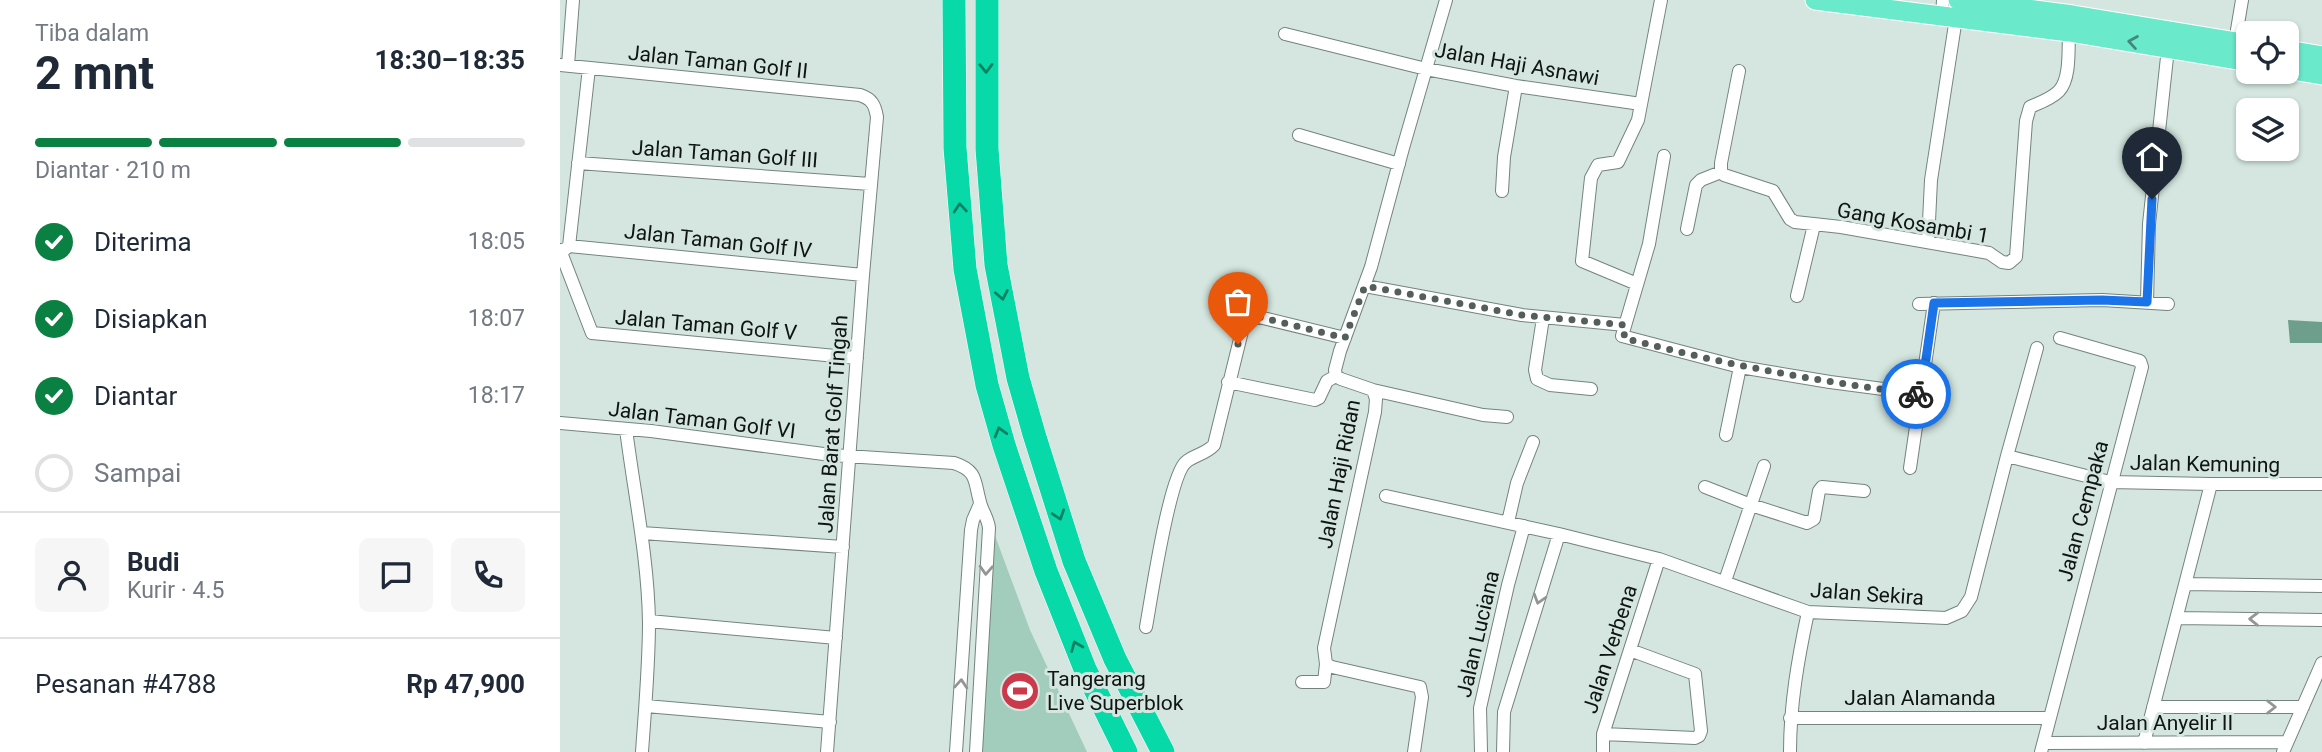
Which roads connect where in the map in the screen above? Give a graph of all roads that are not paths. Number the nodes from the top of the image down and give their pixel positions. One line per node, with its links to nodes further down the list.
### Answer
1 (573, 0): 17 (street)
2 (954, 0): 109 (highway, one-way to 2)
3 (987, 0): 110 (highway, one-way to 110)
4 (1446, 0): 19 (street, Jalan Haji Ridan)
5 (1661, 0): 25 (street)
6 (1815, 0): 8 (main road)
7 (2242, 0): 10 (street)
8 (1950, 9): 9 (main road); 35 (street)
9 (2072, 16): 12 (main road); 13 (main road, one-way to 9); 35 (street, Gang Kosambi 1)
10 (2242, 21)
11 (1285, 34): 19 (street, Jalan Haji Asnawi)
12 (2236, 42)
13 (2168, 48): 16 (main road); 41 (street)
14 (2299, 52): 15 (main road)
15 (2322, 56)
16 (2236, 60)
17 (564, 65): 18 (street, Jalan Taman Golf II)
18 (589, 68): 24 (street, Jalan Taman Golf II); 28 (street)
19 (1426, 69): 23 (street, Jalan Haji Asnawi); 29 (street, Jalan Haji Ridan)
20 (1739, 71): 30 (street)
21 (2299, 71): 22 (main road)
22 (2322, 75)
23 (1516, 86): 25 (street, Jalan Haji Asnawi); 32 (street)
24 (871, 101): 31 (street, Jalan Barat Golf Tingah)
25 (1642, 104): 38 (street)
26 (1299, 135): 29 (street)
27 (1664, 156): 38 (street)
28 (578, 163): 31 (street, Jalan Taman Golf III); 36 (street)
29 (1399, 164): 39 (street, Jalan Haji Ridan)
30 (1721, 172): 33 (street, Gang Kosambi 1); 34 (street)
31 (870, 184): 37 (street, Jalan Barat Golf Tingah)
32 (1502, 191)
33 (1814, 225): 35 (street, Gang Kosambi 1); 40 (street)
34 (1687, 229)
35 (1928, 242)
36 (563, 249): 37 (street, Jalan Taman Golf IV); 50 (street, Jalan Taman Golf V)
37 (863, 275): 50 (street, Jalan Barat Golf Tingah)
38 (1637, 284): 46 (street)
39 (1365, 286): 45 (street); 47 (street, Jalan Haji Ridan)
40 (1797, 296)
41 (2147, 302): 42 (street); 44 (street)
42 (1934, 303): 43 (street); 56 (street)
43 (1919, 304)
44 (2168, 304)
45 (1543, 318): 46 (street); 54 (street)
46 (1625, 325): 51 (street)
47 (1345, 338): 52 (street, Jalan Haji Ridan); 53 (street)
48 (2060, 338): 66 (street, Jalan Cempaka)
49 (2037, 348): 63 (street, Jalan Sekira)
50 (858, 358): 62 (street, Jalan Barat Golf Tingah)
51 (1740, 367): 56 (street); 60 (street)
52 (1336, 376): 53 (street); 55 (street, Jalan Haji Ridan)
53 (1228, 382): 87 (street)
54 (1591, 389)
55 (1373, 390): 57 (street); 91 (street, Jalan Haji Ridan)
56 (1921, 394): 65 (street)
57 (1507, 417)
58 (560, 424): 59 (street, Jalan Taman Golf VI)
59 (626, 429): 62 (street, Jalan Taman Golf VI); 76 (street)
60 (1726, 435)
61 (1533, 442): 74 (street)
62 (850, 456): 72 (street, Jalan Taman Golf VI); 78 (street, Jalan Barat Golf Tingah)
63 (2007, 456): 66 (street, Jalan Kemuning); 83 (street, Jalan Sekira)
64 (1765, 466): 73 (street)
65 (1910, 468)
66 (2110, 482): 67 (street, Jalan Kemuning); 99 (street, Jalan Cempaka)
67 (2211, 484): 68 (street, Jalan Kemuning); 81 (street)
68 (2322, 484)
69 (1705, 488): 73 (street)
70 (1864, 491): 73 (street)
71 (1386, 496): 74 (street, Jalan Sekira)
72 (980, 504): 107 (street, one-way to 72); 108 (street, Jalan Taman Golf VI, one-way to 108)
73 (1751, 505): 80 (street)
74 (1508, 522): 75 (street, Jalan Sekira)
75 (1524, 526): 77 (street, Jalan Sekira); 96 (street, Jalan Luciana)
76 (642, 533): 78 (street); 86 (street)
77 (1559, 534): 79 (street, Jalan Sekira); 97 (street, Jalan Luciana, one-way to 97)
78 (844, 547): 88 (street, Jalan Barat Golf Tingah)
79 (1659, 559): 80 (street, Jalan Sekira); 89 (street, Jalan Verbena)
80 (1725, 581): 83 (street, Jalan Sekira)
81 (2186, 584): 82 (street); 84 (street)
82 (2322, 586)
83 (1808, 612): 98 (street)
84 (2176, 618): 85 (street, one-way to 84); 94 (street)
85 (2322, 620)
86 (649, 621): 88 (street); 93 (street)
87 (1146, 627)
88 (836, 638): 100 (street, Jalan Barat Golf Tingah)
89 (1630, 650): 101 (street, Jalan Verbena); 101 (street)
90 (2322, 663): 95 (street)
91 (1326, 664): 92 (street); 111 (street)
92 (1302, 682)
93 (646, 706): 100 (street); 105 (street)
94 (2154, 707): 95 (street, Jalan Anyelir II, one-way to 95); 102 (street)
95 (2303, 707): 103 (street)
96 (1480, 708): 97 (street); 112 (street, Jalan Luciana)
97 (1503, 712): 113 (street, Jalan Luciana)
98 (1790, 718): 99 (street, Jalan Alamanda); 115 (street)
99 (2049, 718): 104 (street, Jalan Cempaka)
100 (830, 722): 106 (street, Jalan Barat Golf Tingah)
101 (1604, 734): 114 (street, Jalan Verbena)
102 (2144, 743): 103 (street, Jalan Anyelir II); 104 (street, Jalan Anyelir II)
103 (2285, 747)
104 (2043, 748)
105 (642, 752)
106 (827, 752)
107 (956, 752)
108 (976, 752)
109 (1126, 752)
110 (1163, 752)
111 (1414, 752)
112 (1481, 752)
113 (1503, 752)
114 (1603, 752)
115 (1790, 752)

